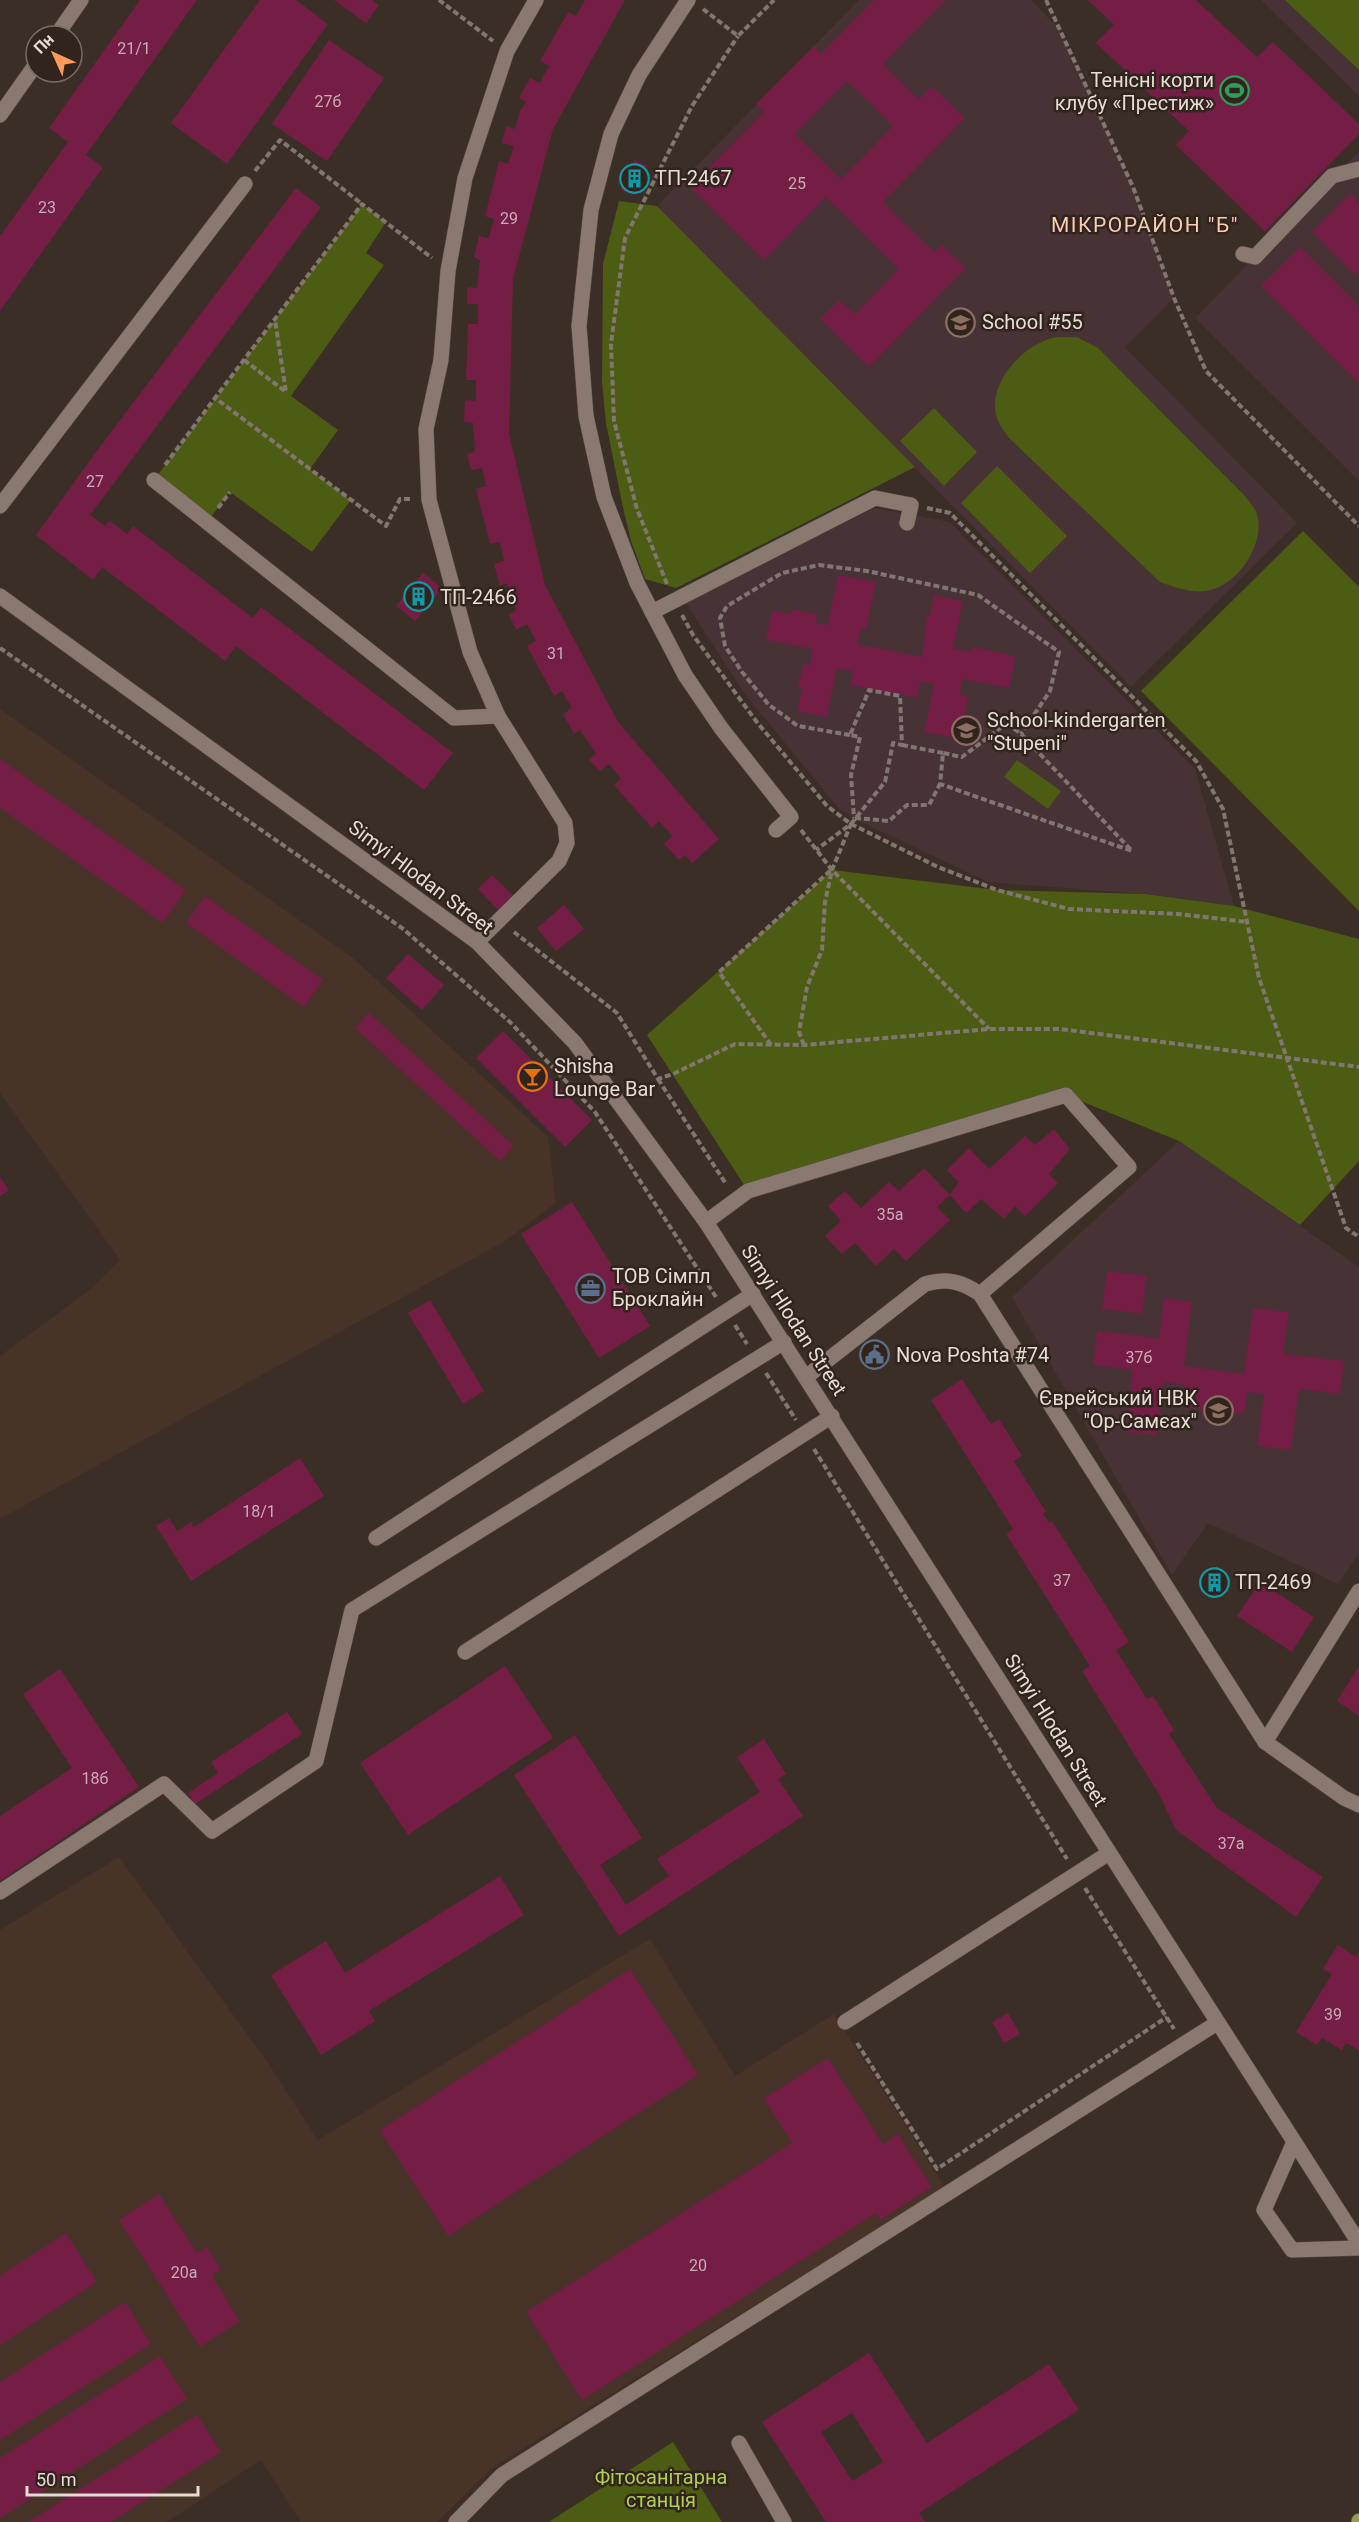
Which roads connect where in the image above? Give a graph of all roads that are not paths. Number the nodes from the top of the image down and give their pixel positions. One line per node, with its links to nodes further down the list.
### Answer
1 (81, 0): 4 (street)
2 (536, 0): 15 (street)
3 (694, 4): 14 (street)
4 (64, 24)
5 (24, 81): 6 (street)
6 (0, 115)
7 (1359, 169): 9 (street)
8 (245, 184): 11 (street)
9 (1243, 254)
10 (154, 480): 15 (street)
11 (0, 506)
12 (907, 523): 14 (street)
13 (0, 596): 17 (street, Simyi Hlodan Street)
14 (652, 612): 16 (street)
15 (498, 716): 17 (street)
16 (776, 830)
17 (477, 942): 18 (street, Simyi Hlodan Street)
18 (706, 1222): 19 (street, Simyi Hlodan Street); 20 (street)
19 (753, 1294): 21 (street, Simyi Hlodan Street); 24 (street)
20 (980, 1294): 22 (street); 27 (street)
21 (784, 1342): 22 (street, Simyi Hlodan Street); 30 (street)
22 (807, 1377): 23 (street, Simyi Hlodan Street)
23 (831, 1416): 26 (street); 29 (street, Simyi Hlodan Street)
24 (376, 1538)
25 (1359, 1591): 27 (street)
26 (465, 1652)
27 (1265, 1742): 28 (street)
28 (1359, 1805)
29 (1109, 1853): 31 (street); 32 (street, Simyi Hlodan Street)
30 (0, 1892)
31 (845, 2022)
32 (1217, 2023): 33 (street, Simyi Hlodan Street); 37 (street)
33 (1294, 2142): 34 (street, Simyi Hlodan Street); 35 (street)
34 (1359, 2243)
35 (1359, 2248)
36 (739, 2443): 38 (street)
37 (456, 2522)
38 (784, 2522)

